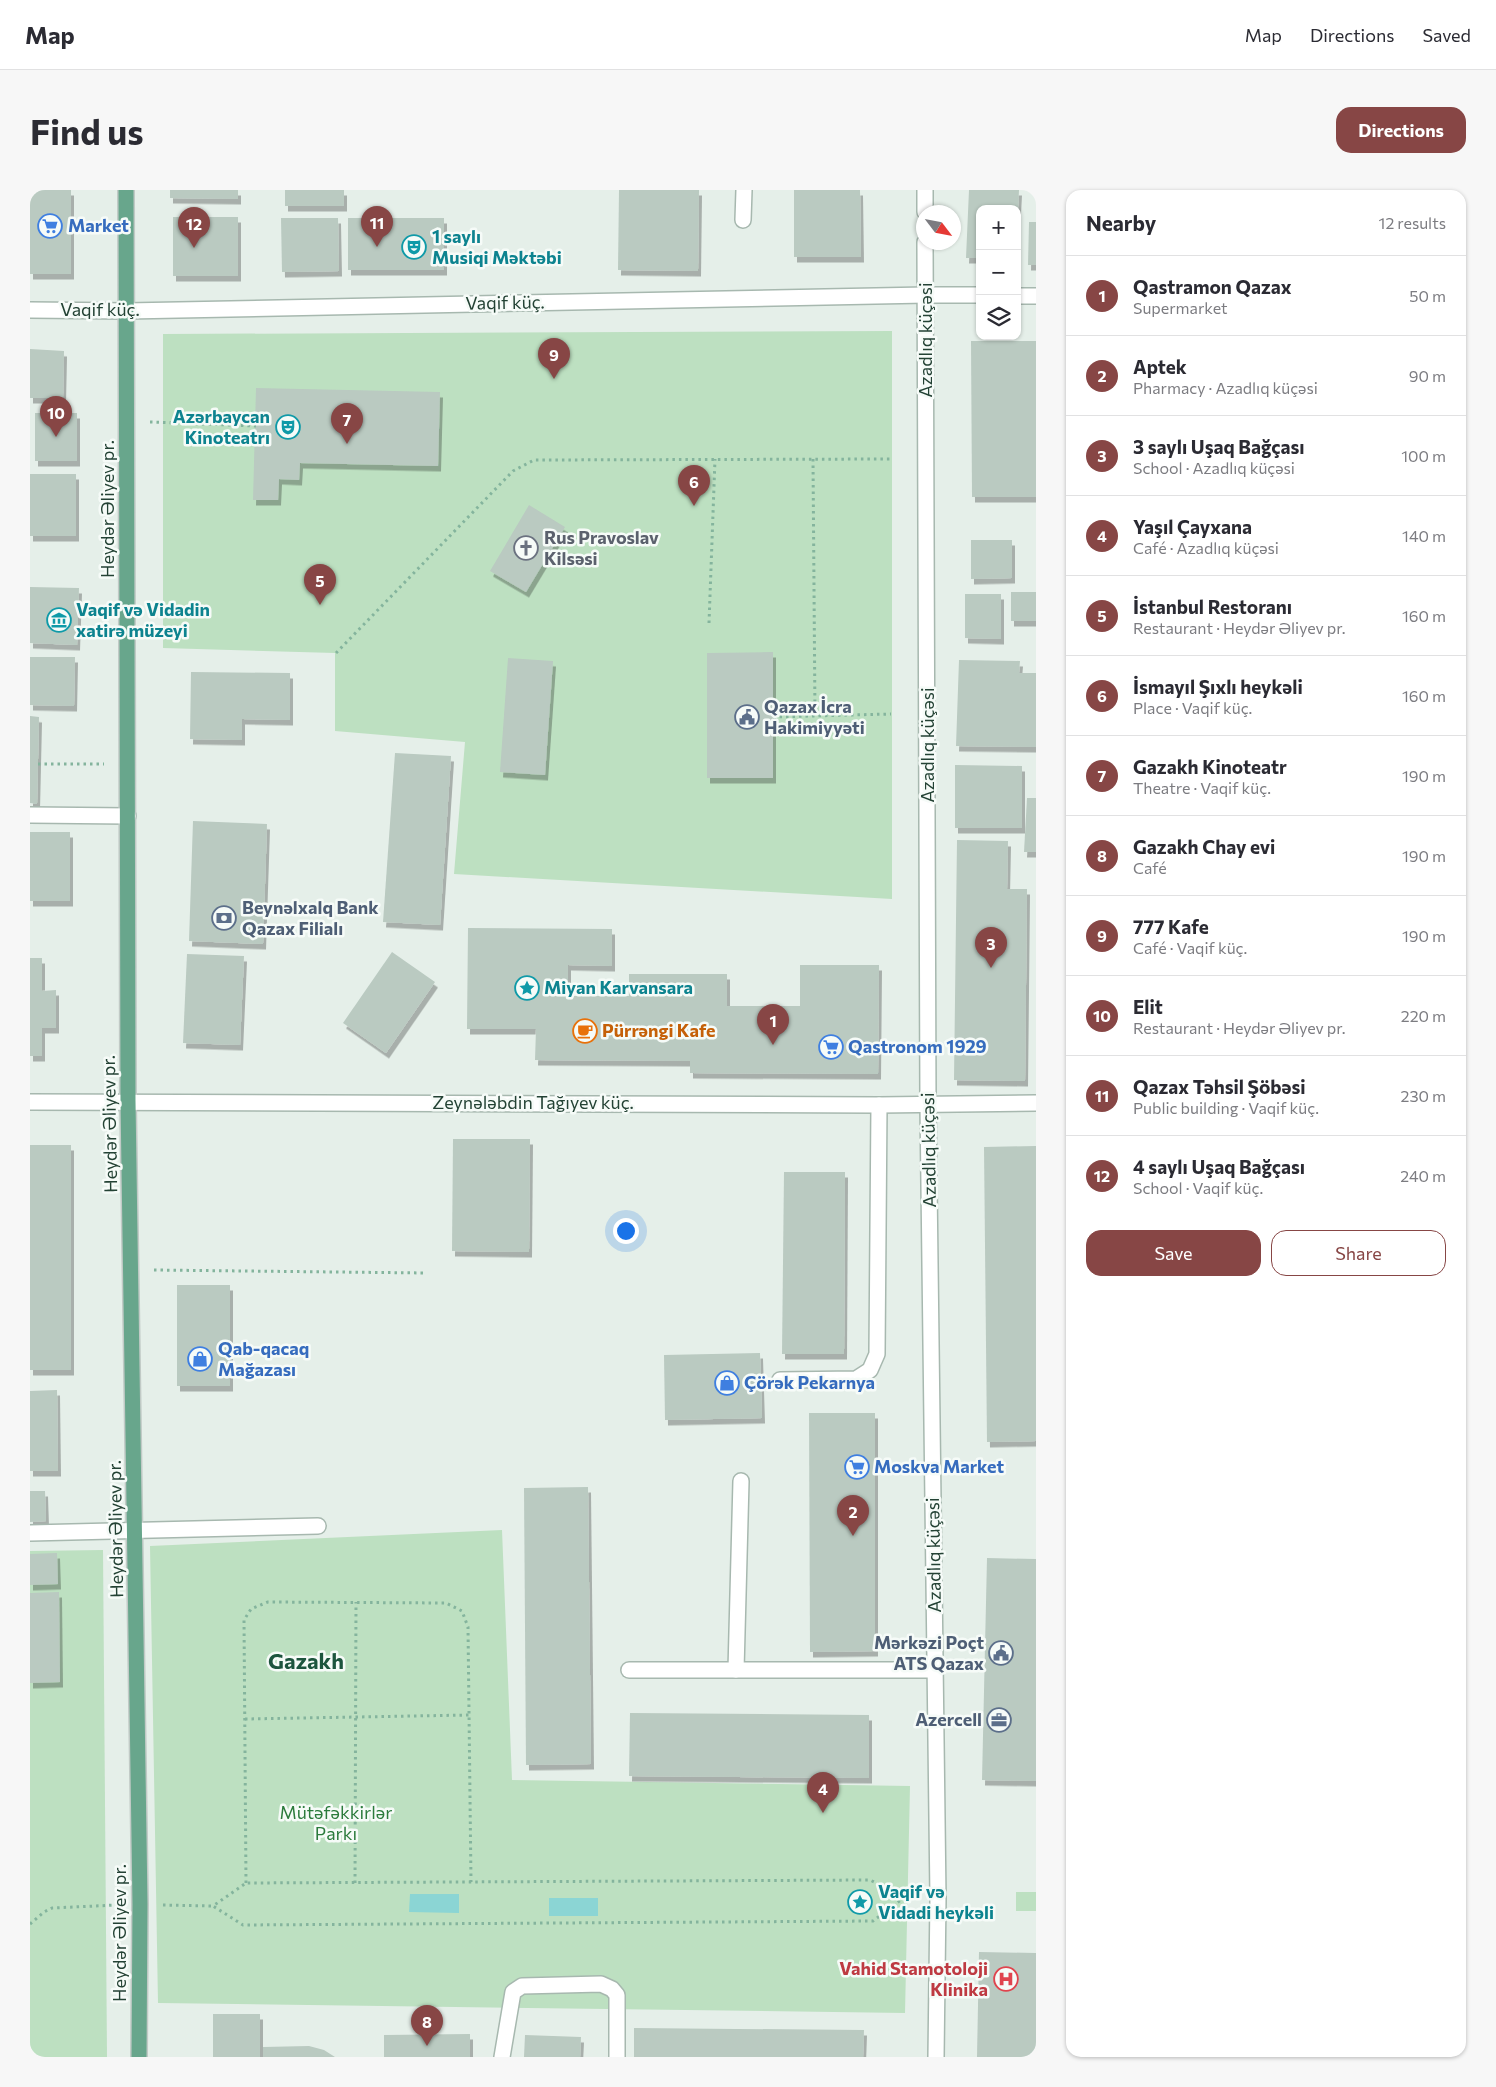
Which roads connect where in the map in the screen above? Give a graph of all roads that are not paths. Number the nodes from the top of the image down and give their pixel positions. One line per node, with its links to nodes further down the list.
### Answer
1 (126, 190): 12 (main road, Heydər Əliyev pr.)
2 (744, 190): 5 (street)
3 (925, 190): 4 (street)
4 (925, 205)
5 (744, 220)
6 (925, 250): 7 (street, Azadlıq küçəsi)
7 (926, 295): 8 (street, Vaqif küç.); 12 (street, Vaqif küç.); 19 (street, Azadlıq küçəsi)
8 (976, 295)
9 (1021, 296): 10 (street)
10 (1036, 296)
11 (30, 310): 12 (street, Vaqif küç.)
12 (127, 311): 14 (main road, Heydər Əliyev pr.)
13 (30, 815): 14 (street)
14 (128, 816): 15 (main road, Heydər Əliyev pr.)
15 (128, 1101): 16 (street, Zeynələbdin Tağıyev küç.); 18 (street, Zeynələbdin Tağıyev küç.); 23 (main road, Heydər Əliyev pr.)
16 (30, 1102)
17 (1036, 1103): 19 (street, Zeynələbdin Tağıyev küç.)
18 (879, 1105): 19 (street, Zeynələbdin Tağıyev küç.); 20 (street)
19 (928, 1105): 27 (street, Azadlıq küçəsi)
20 (780, 1380)
21 (741, 1481): 26 (street)
22 (318, 1526): 23 (street)
23 (135, 1531): 24 (street); 28 (main road, Heydər Əliyev pr.)
24 (30, 1533)
25 (629, 1670): 26 (street)
26 (736, 1670): 27 (street)
27 (936, 1670): 31 (street, Azadlıq küçəsi)
28 (139, 2057)
29 (502, 2057): 30 (street)
30 (617, 2057)
31 (936, 2057)

